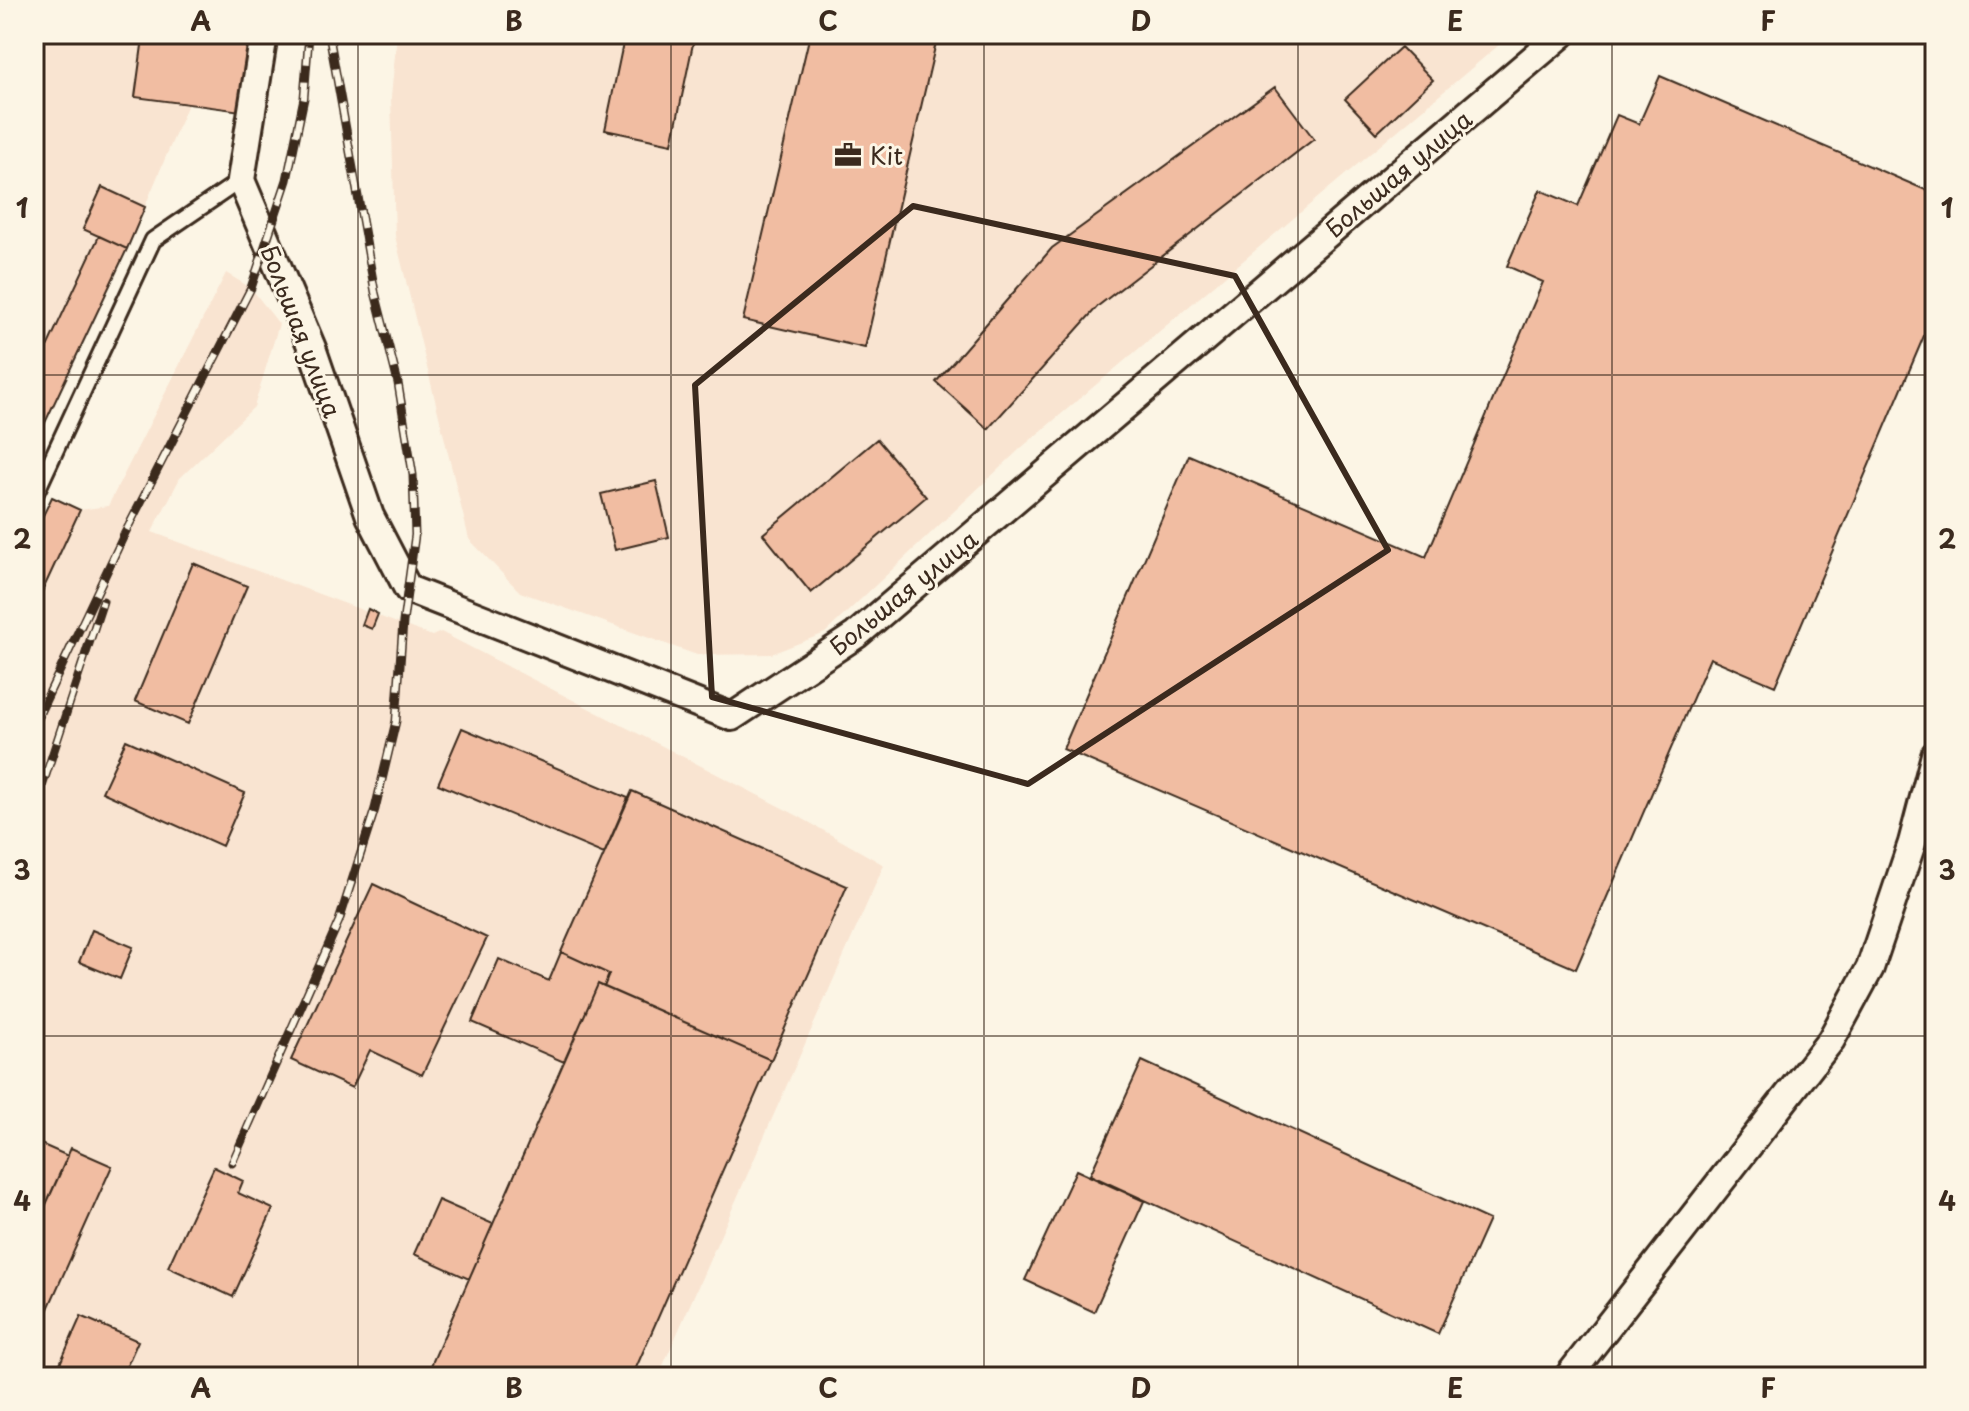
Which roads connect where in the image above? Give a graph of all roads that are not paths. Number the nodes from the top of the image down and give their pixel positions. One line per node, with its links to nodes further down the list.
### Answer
1 (264, 34): 3 (street)
2 (1562, 34): 3 (street, Большая улица)
3 (241, 180): 4 (lane)
4 (34, 497)
5 (1935, 755): 6 (street)
6 (1568, 1377)

